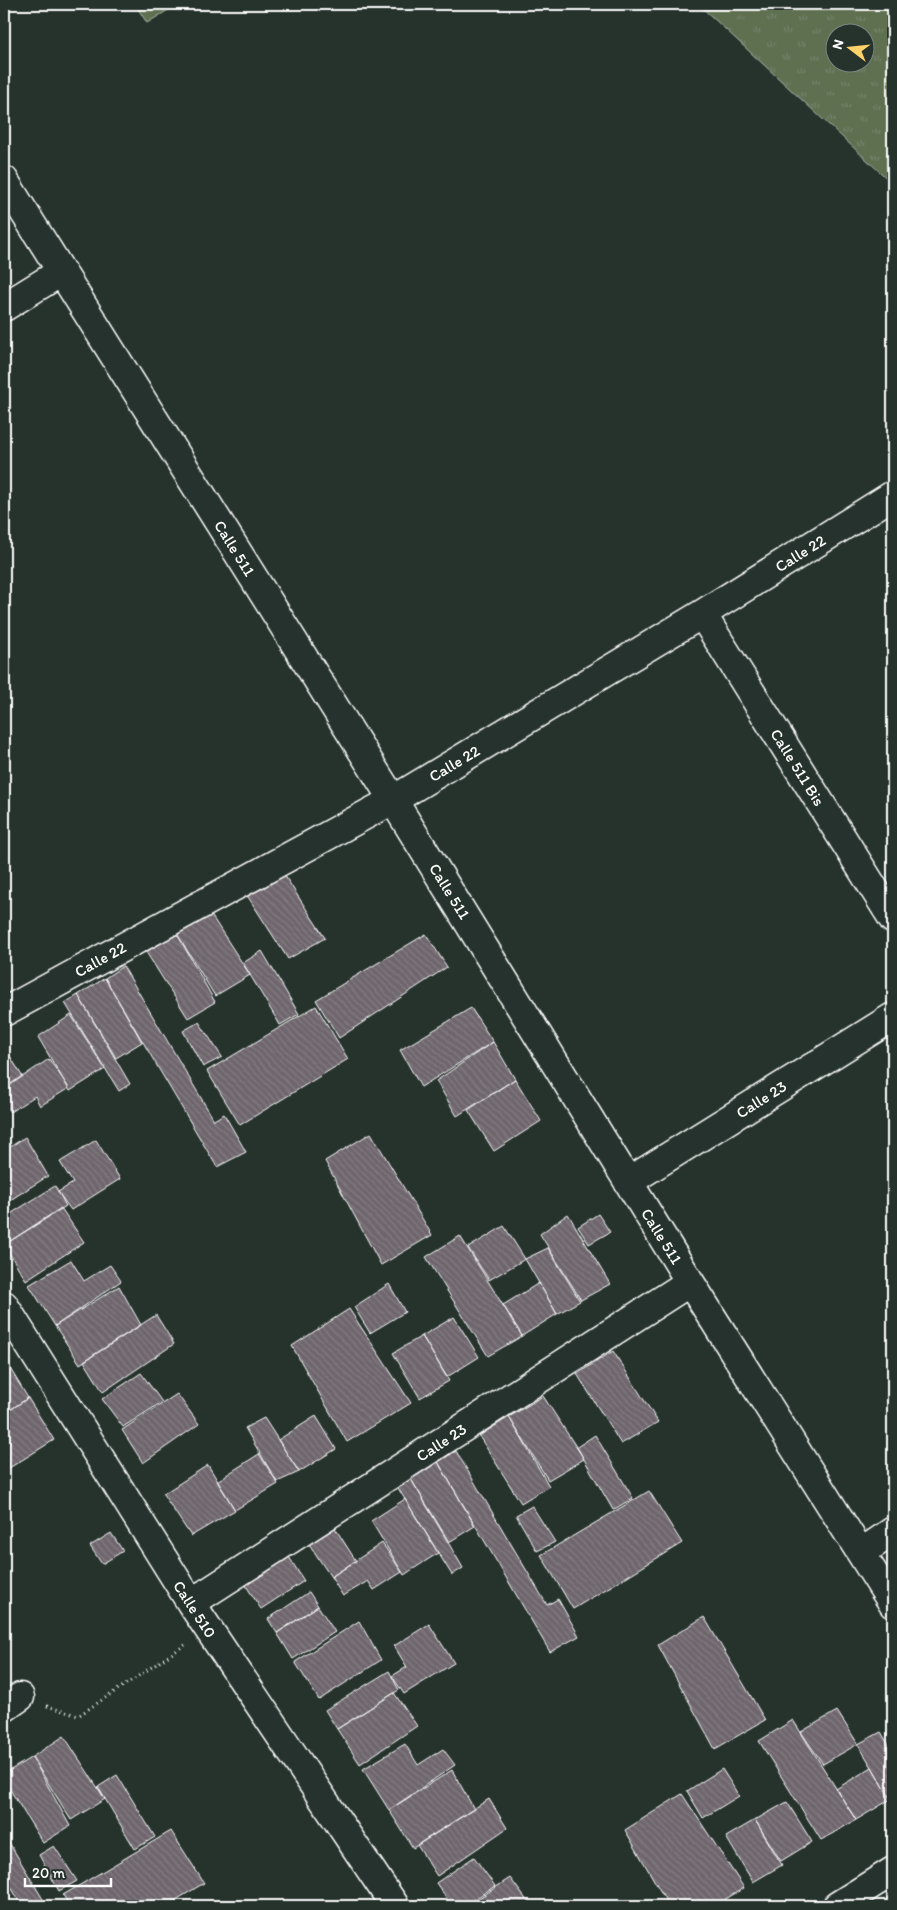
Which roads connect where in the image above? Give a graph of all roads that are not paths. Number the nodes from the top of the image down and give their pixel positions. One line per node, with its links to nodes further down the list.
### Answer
1 (4, 180): 2 (street, Calle 511)
2 (61, 272): 3 (street); 6 (street, Calle 511)
3 (4, 307)
4 (893, 495): 5 (street, Calle 22)
5 (702, 614): 6 (street, Calle 22); 7 (street, Calle 511 Bis)
6 (393, 800): 8 (street, Calle 22); 10 (street, Calle 511)
7 (893, 919)
8 (4, 1012)
9 (893, 1016): 10 (street, Calle 23)
10 (628, 1182): 11 (street, Calle 511)
11 (690, 1282): 14 (street, Calle 511); 15 (street, Calle 23)
12 (4, 1305): 15 (street, Calle 510)
13 (893, 1532): 14 (street)
14 (861, 1552): 16 (street, Calle 511)
15 (191, 1603): 18 (street, Calle 510)
16 (893, 1604)
17 (893, 1871): 19 (street)
18 (395, 1906)
19 (837, 1906)

